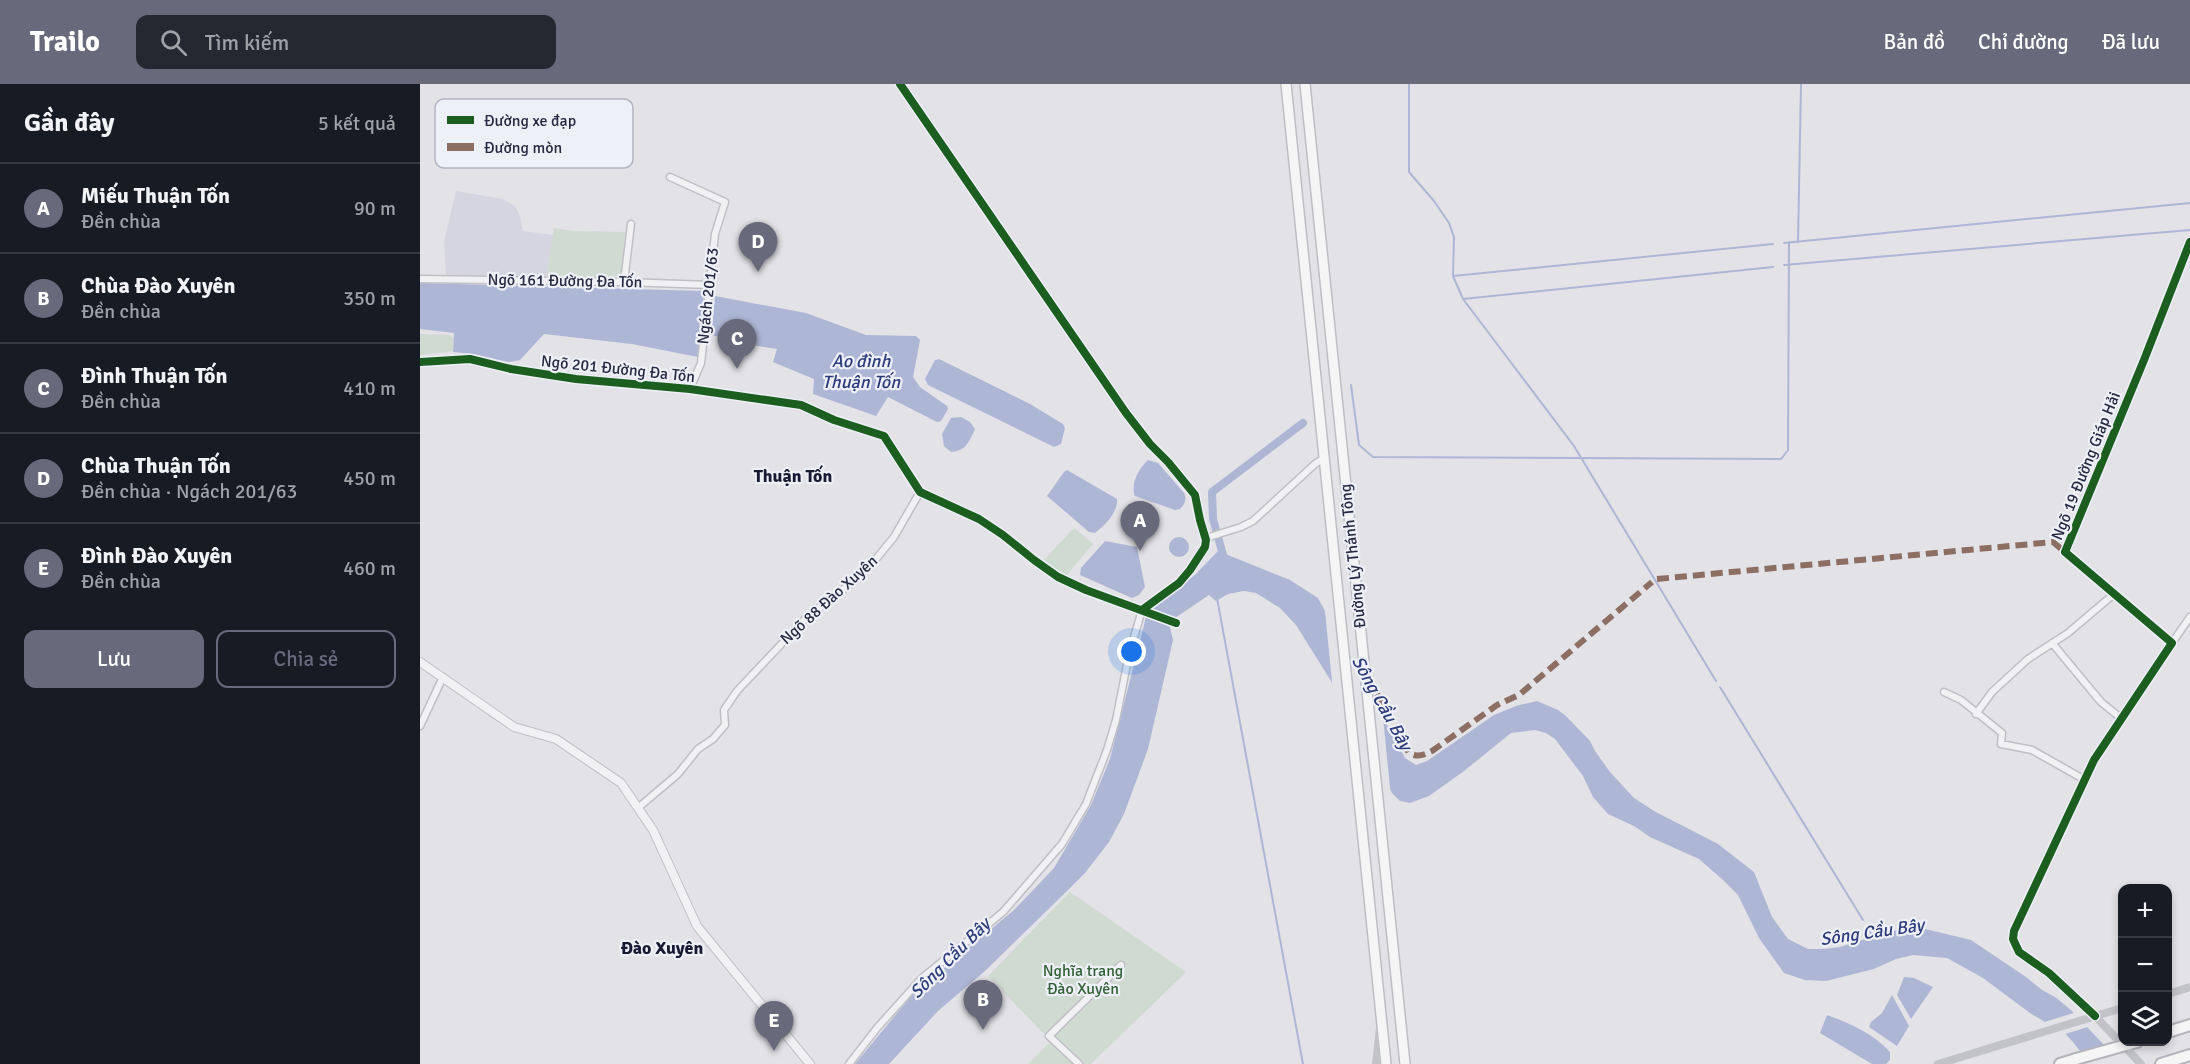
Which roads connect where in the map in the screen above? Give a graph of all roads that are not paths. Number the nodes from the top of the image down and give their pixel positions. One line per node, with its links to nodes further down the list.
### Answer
1 (900, 84): 16 (street)
2 (1286, 84): 13 (main road, Đường Lý Thánh Tông)
3 (1305, 84): 12 (main road, Đường Lý Thánh Tông)
4 (670, 177): 9 (street, Ngách 201/63)
5 (631, 224): 8 (street)
6 (2190, 242): 17 (street, Ngõ 19 Đường Giáp Hải)
7 (420, 279): 8 (street, Ngõ 161 Đường Đa Tốn)
8 (624, 282): 9 (street, Ngõ 161 Đường Đa Tốn)
9 (709, 285): 11 (street, Ngách 201/63)
10 (420, 362): 11 (street, Ngõ 201 Đường Đa Tốn)
11 (690, 389): 15 (street, Ngõ 201 Đường Đa Tốn)
12 (1341, 433): 13 (main road); 31 (main road, Đường Lý Thánh Tông)
13 (1322, 435): 14 (main road, Đường Lý Thánh Tông)
14 (1324, 458): 16 (street); 32 (main road, Đường Lý Thánh Tông)
15 (920, 492): 18 (street); 30 (street, Ngõ 88 Đào Xuyên)
16 (1209, 537): 18 (street)
17 (2114, 594): 21 (street); 22 (street, Ngõ 19 Đường Giáp Hải)
18 (1145, 611): 20 (street); 44 (street)
19 (2190, 617): 22 (street)
20 (1176, 622)
21 (2052, 643): 26 (street); 27 (street)
22 (2172, 643): 27 (street)
23 (420, 662): 24 (street)
24 (443, 677): 28 (street); 30 (street)
25 (1944, 692): 26 (street)
26 (1976, 714): 29 (street)
27 (2122, 719): 29 (street)
28 (420, 726)
29 (2085, 780): 37 (street)
30 (639, 807): 43 (street)
31 (1393, 942): 32 (main road); 48 (main road, Đường Lý Thánh Tông)
32 (1374, 945): 38 (main road, Đường Lý Thánh Tông)
33 (1121, 965): 45 (street)
34 (2190, 987): 35 (main road)
35 (2172, 993)
36 (2118, 1009): 37 (main road)
37 (2095, 1016): 49 (main road); 51 (main road)
38 (1381, 1018): 46 (main road); 47 (main road, Đường Lý Thánh Tông)
39 (2190, 1025): 40 (highway)
40 (2172, 1031)
41 (2121, 1046): 50 (highway, bridge)
42 (2190, 1055): 52 (highway)
43 (810, 1064)
44 (849, 1064)
45 (1079, 1064)
46 (1376, 1064)
47 (1386, 1064)
48 (1407, 1064)
49 (1938, 1064)
50 (2060, 1064)
51 (2142, 1064)
52 (2161, 1064)

